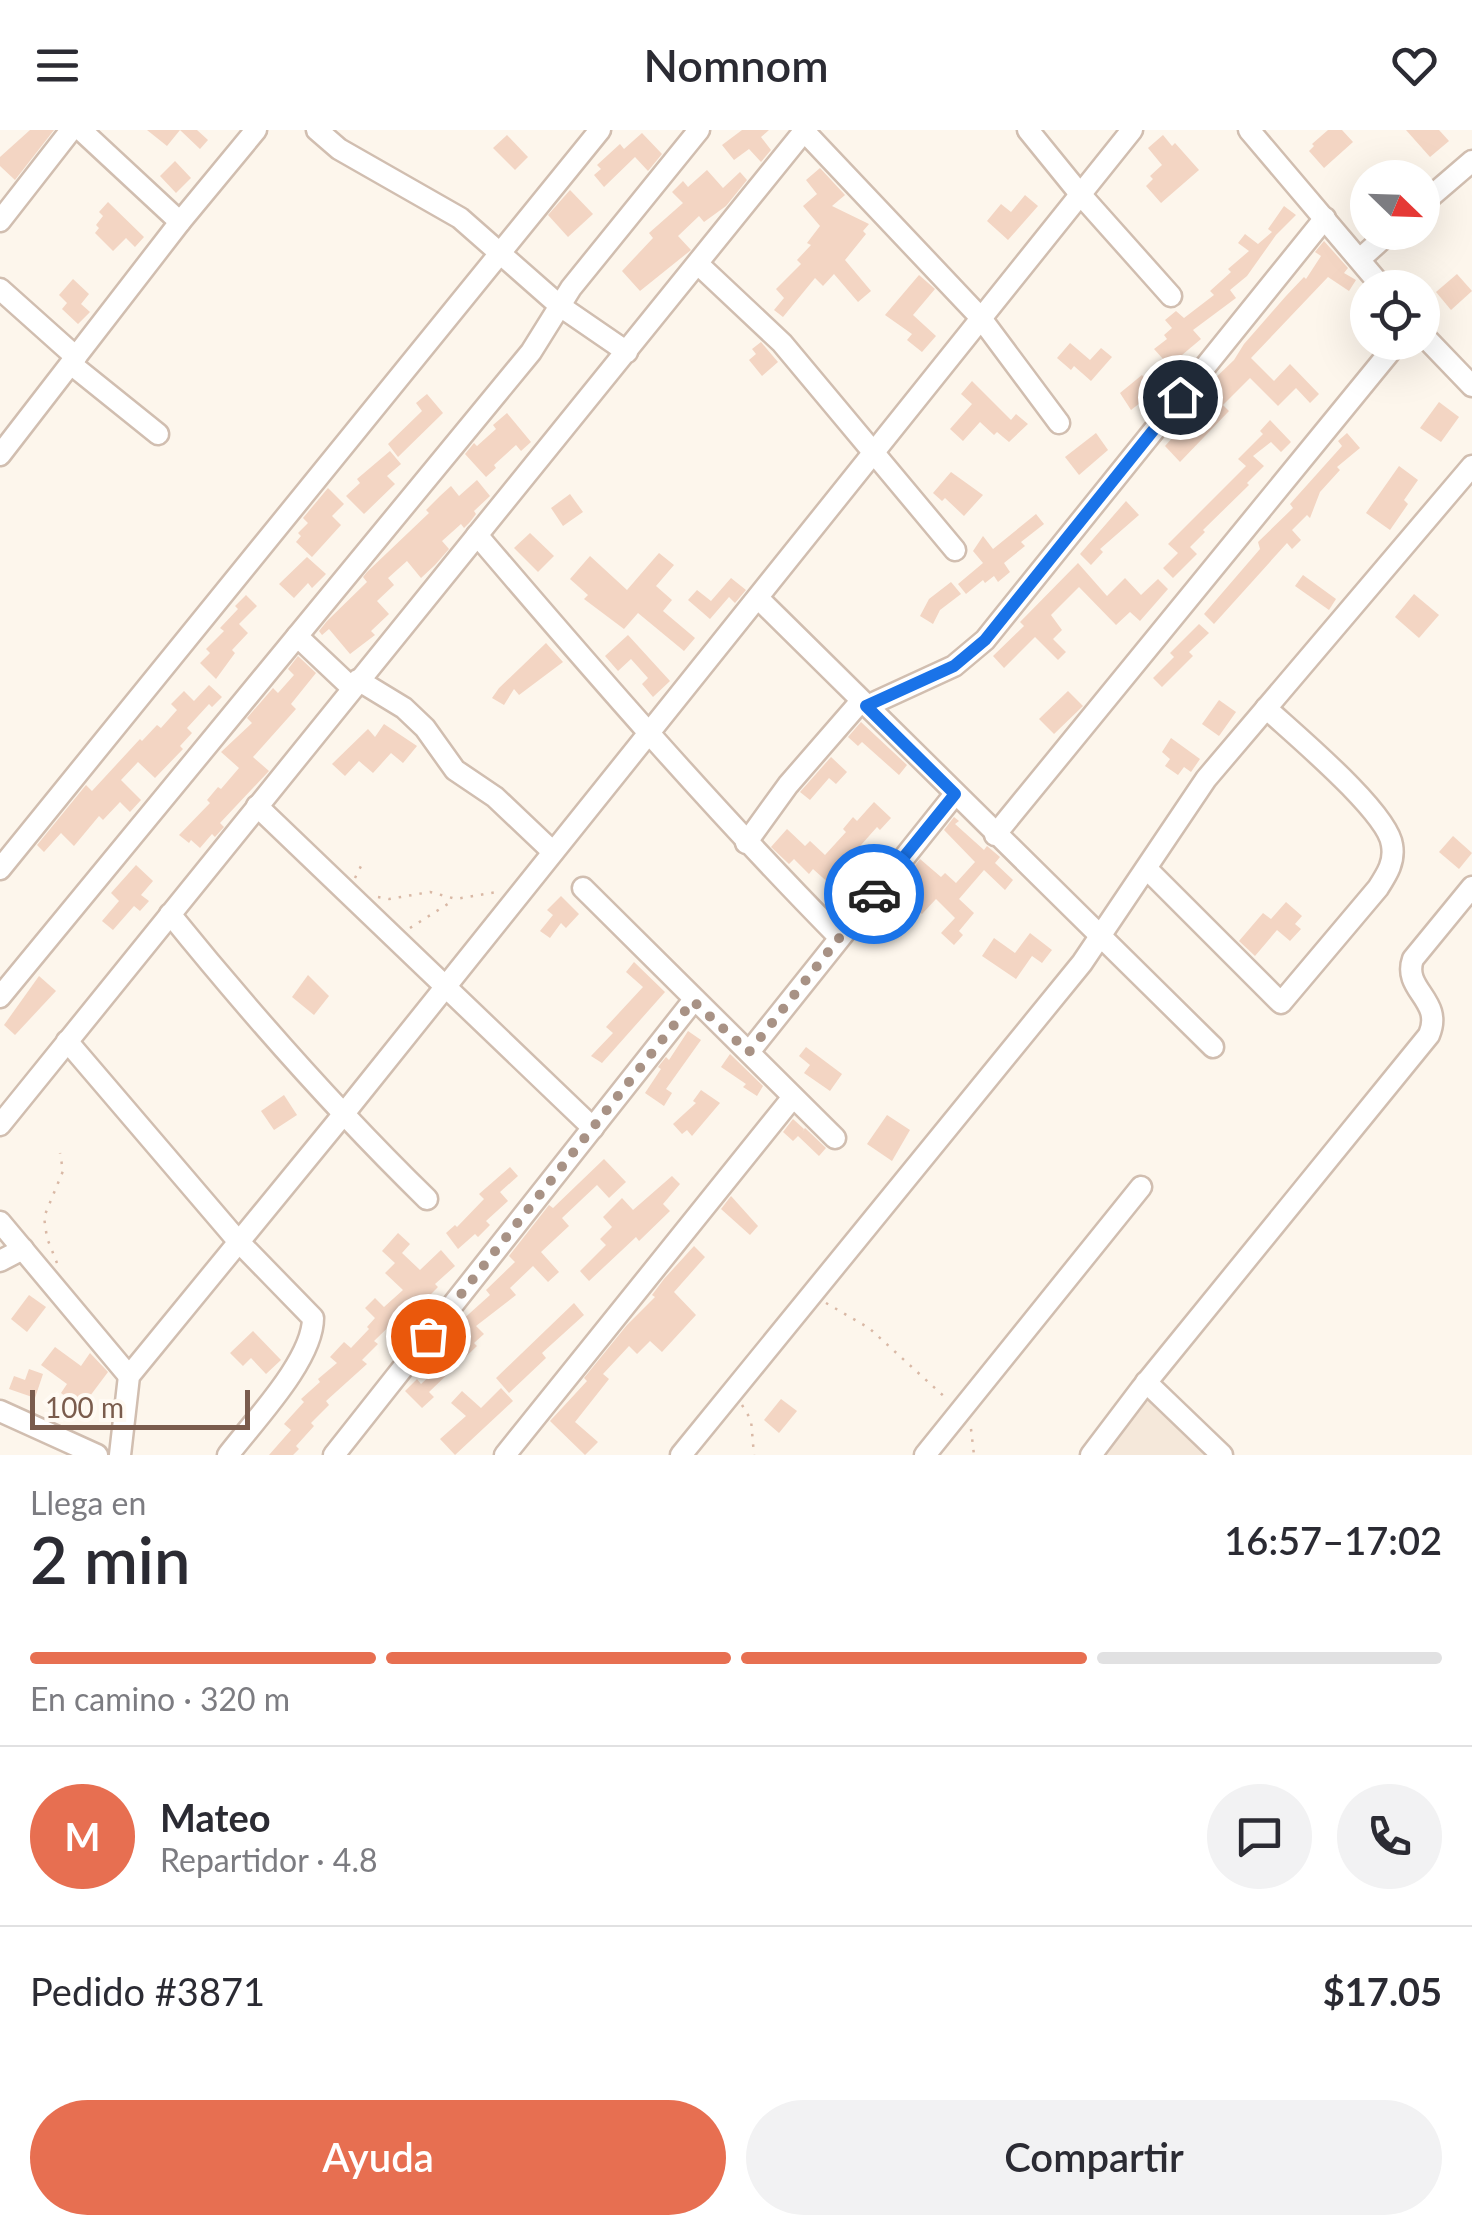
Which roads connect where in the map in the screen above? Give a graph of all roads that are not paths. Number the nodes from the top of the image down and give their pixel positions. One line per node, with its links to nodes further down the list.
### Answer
1 (71, 130): 15 (street)
2 (81, 130): 16 (street)
3 (256, 130): 16 (street)
4 (318, 130): 18 (street)
5 (600, 130): 18 (street)
6 (699, 130): 24 (street)
7 (1028, 130): 13 (street)
8 (1132, 130): 13 (street)
9 (805, 131): 20 (street); 25 (street)
10 (1253, 131): 14 (street)
11 (1472, 161): 12 (street)
12 (1440, 189)
13 (1080, 194): 23 (street); 25 (street)
14 (1325, 218): 19 (street); 41 (street)
15 (0, 221)
16 (180, 222): 28 (street)
17 (1370, 250): 19 (street)
18 (500, 251): 24 (street); 49 (street)
19 (1360, 259): 21 (street)
20 (698, 264): 26 (street); 33 (street)
21 (1369, 270)
22 (0, 289): 28 (street)
23 (1171, 296)
24 (560, 306): 26 (street); 39 (street)
25 (980, 317): 31 (street); 33 (street)
26 (627, 352): 36 (street)
27 (1440, 353): 30 (street)
28 (73, 360): 32 (street); 34 (street)
29 (1383, 360): 46 (street)
30 (1472, 386)
31 (1059, 422)
32 (158, 434)
33 (874, 453): 37 (street); 38 (street)
34 (0, 455)
35 (1472, 466): 42 (street)
36 (477, 535): 40 (street); 43 (street)
37 (954, 550)
38 (758, 598): 41 (street); 43 (street)
39 (297, 636): 40 (street); 57 (street)
40 (355, 684): 45 (street); 48 (street)
41 (864, 703): 44 (street); 47 (street)
42 (1266, 708): 50 (street); 50 (street)
43 (648, 735): 47 (street); 48 (street)
44 (955, 794): 46 (street); 54 (street)
45 (257, 806): 53 (street); 56 (street)
46 (996, 835): 55 (street)
47 (746, 843): 54 (street)
48 (553, 852): 56 (street)
49 (0, 869)
50 (1147, 869): 55 (street)
51 (1472, 887): 74 (street)
52 (583, 888): 58 (street)
53 (170, 914): 59 (street); 63 (street)
54 (839, 937): 61 (street)
55 (1100, 938): 60 (street); 81 (street)
56 (444, 986): 63 (street); 65 (street)
57 (0, 997)
58 (693, 1001): 61 (street); 65 (street)
59 (67, 1041): 64 (street); 70 (street)
60 (1213, 1047)
61 (749, 1052): 62 (street)
62 (792, 1097): 66 (street); 80 (street)
63 (342, 1116): 68 (street); 70 (street)
64 (0, 1125)
65 (593, 1128): 79 (street)
66 (835, 1138)
67 (1140, 1187): 82 (street)
68 (428, 1199)
69 (0, 1222): 71 (street)
70 (238, 1241): 73 (street); 78 (street)
71 (23, 1249): 72 (street); 73 (street)
72 (0, 1261)
73 (129, 1376): 77 (street)
74 (1146, 1382): 83 (street); 84 (street)
75 (0, 1411): 76 (street)
76 (97, 1455)
77 (120, 1455)
78 (228, 1455)
79 (334, 1455)
80 (505, 1455)
81 (682, 1455)
82 (925, 1455)
83 (1091, 1455)
84 (1222, 1455)

